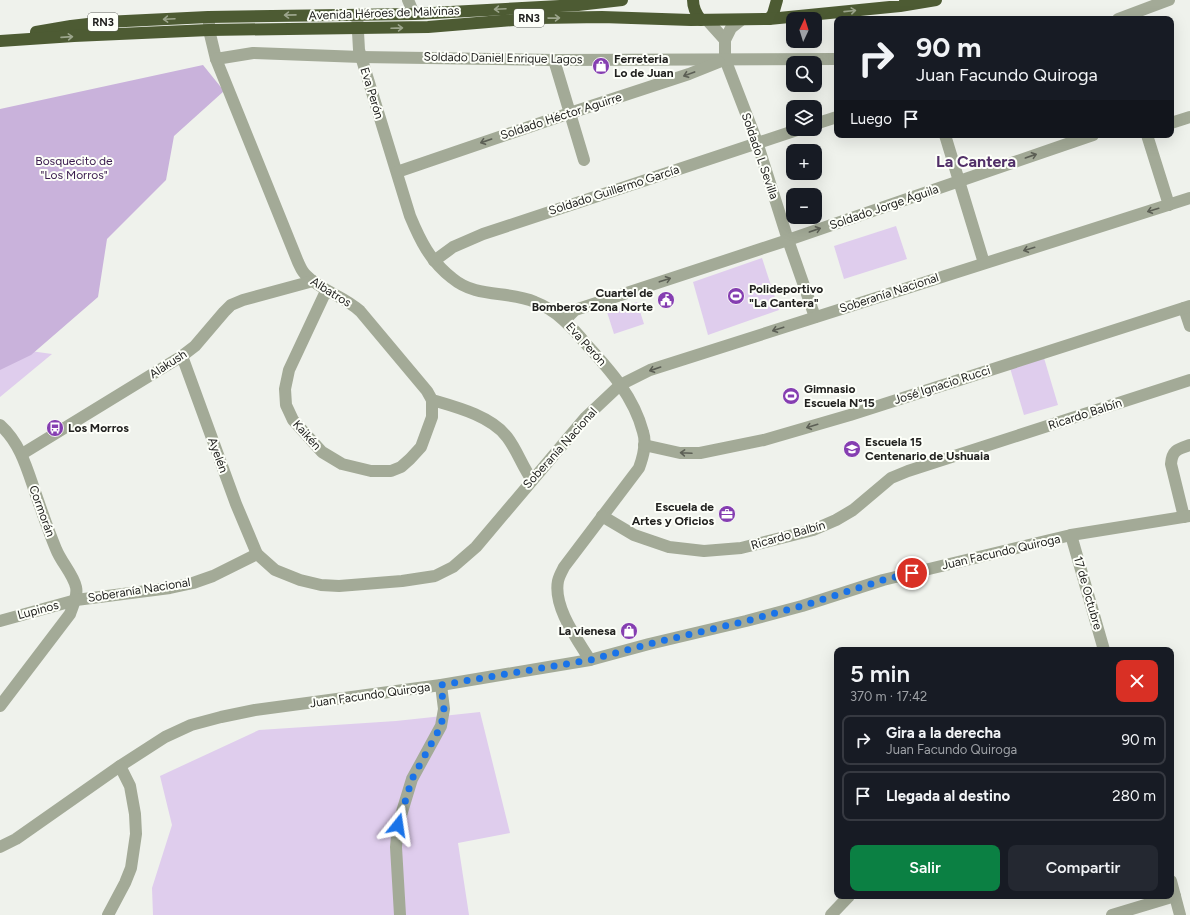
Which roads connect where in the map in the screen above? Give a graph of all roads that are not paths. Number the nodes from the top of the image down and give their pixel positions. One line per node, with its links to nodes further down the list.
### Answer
1 (408, 0): 8 (street)
2 (622, 0): 8 (highway, Avenida Héroes de Malvinas / RN3, one-way to 8)
3 (693, 0): 12 (highway)
4 (777, 0): 11 (highway)
5 (936, 0): 11 (highway, Avenida Héroes de Malvinas / RN3, one-way to 5)
6 (1169, 0): 9 (street)
7 (357, 14): 8 (highway, Avenida Héroes de Malvinas / RN3); 10 (highway, Avenida Héroes de Malvinas / RN3, one-way to 10); 14 (street, Eva Perón)
8 (414, 14)
9 (1126, 16)
10 (208, 17): 15 (street, Albatros); 17 (highway, Avenida Héroes de Malvinas / RN3, one-way to 17)
11 (769, 18): 13 (highway, Avenida Héroes de Malvinas / RN3)
12 (704, 20): 13 (highway, Avenida Héroes de Malvinas / RN3); 14 (highway, Avenida Héroes de Malvinas / RN3, one-way to 12); 16 (street)
13 (741, 20): 16 (street)
14 (358, 29): 15 (highway, Avenida Héroes de Malvinas / RN3); 18 (street, Eva Perón)
15 (209, 30): 17 (highway, Avenida Héroes de Malvinas / RN3, one-way to 15); 19 (street, Albatros)
16 (725, 40): 20 (street, Soldado L Sevilla)
17 (0, 41)
18 (361, 57): 19 (street, Soldado Daniel Enrique Lagos); 22 (street, Soldado Daniel Enrique Lagos); 34 (street, Eva Perón)
19 (216, 59): 41 (street, Albatros)
20 (725, 59): 21 (street, Soldado Daniel Enrique Lagos); 22 (street, Soldado Daniel Enrique Lagos); 23 (street, Soldado Héctor Aguirre, one-way to 23); 32 (street, Soldado L Sevilla)
21 (834, 59)
22 (554, 60): 23 (street)
23 (570, 112): 33 (street); 34 (street, Soldado Héctor Aguirre, one-way to 34)
24 (1190, 117): 27 (street)
25 (834, 118): 26 (street)
26 (822, 122)
27 (1174, 122)
28 (786, 133): 32 (street, Soldado Guillermo García)
29 (946, 138): 35 (street)
30 (1084, 138): 35 (street, Soldado Jorge Águila, one-way to 30)
31 (1148, 138): 37 (street)
32 (757, 142): 38 (street, Soldado L Sevilla); 39 (street, Soldado Guillermo García)
33 (584, 160)
34 (397, 172): 39 (street, Eva Perón)
35 (959, 182): 38 (street, Soldado Jorge Águila, one-way to 35); 40 (street)
36 (1190, 198): 37 (street, Soberanía Nacional)
37 (1169, 205): 40 (street, Soberanía Nacional, one-way to 40)
38 (788, 240): 44 (street, Soldado L Sevilla); 45 (street, Soldado Jorge Águila, one-way to 38)
39 (434, 260): 45 (street, Eva Perón)
40 (984, 263): 44 (street, Soberanía Nacional)
41 (313, 281): 42 (street, Albatros); 47 (street, Alakush)
42 (326, 291): 50 (street, Albatros); 50 (street, Kaikén)
43 (1187, 307): 46 (street); 52 (street, José Ignacio Rucci, one-way to 52)
44 (816, 317): 49 (street, Soberanía Nacional, one-way to 49)
45 (564, 320): 49 (street, Eva Perón)
46 (1190, 326)
47 (182, 356): 54 (street, Alakush); 59 (street, Ayelén)
48 (1190, 380): 56 (street, Ricardo Balbín)
49 (620, 385): 52 (street, Eva Perón); 55 (street, Soberanía Nacional)
50 (432, 400): 55 (street)
51 (0, 425): 54 (street, Cormorán)
52 (644, 445): 56 (street, Eva Perón)
53 (1190, 445): 57 (street)
54 (22, 454): 60 (street, Cormorán)
55 (532, 480): 59 (street, Soberanía Nacional)
56 (602, 516): 63 (street, Eva Perón)
57 (1187, 517): 58 (street, Juan Facundo Quiroga)
58 (1071, 535): 62 (street, 17 de Octubre); 63 (street, Juan Facundo Quiroga)
59 (257, 554): 60 (street, Soberanía Nacional)
60 (76, 600): 61 (street, Lupinos); 65 (street, Soberanía Nacional)
61 (0, 621)
62 (1103, 647)
63 (590, 660): 64 (street, Juan Facundo Quiroga)
64 (441, 685): 66 (street, Juan Facundo Quiroga); 73 (street)
65 (0, 706)
66 (120, 766): 67 (street, Juan Facundo Quiroga); 72 (street)
67 (0, 846)
68 (1174, 892): 69 (street)
69 (1175, 896): 76 (street)
70 (845, 899): 74 (street)
71 (1165, 899): 75 (street)
72 (108, 915)
73 (400, 915)
74 (831, 915)
75 (1112, 915)
76 (1180, 915)

